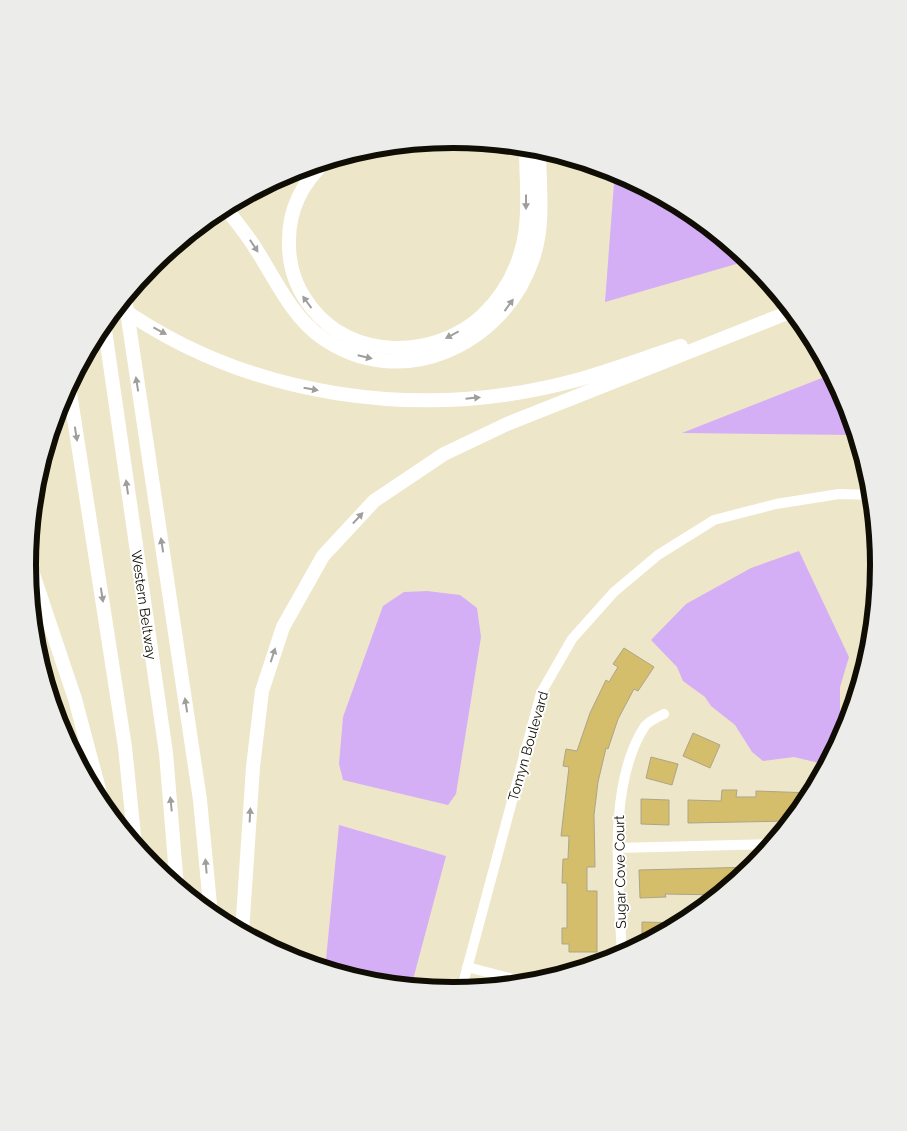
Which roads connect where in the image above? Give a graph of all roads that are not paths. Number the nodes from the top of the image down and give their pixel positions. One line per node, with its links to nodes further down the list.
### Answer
1 (533, 156): 3 (highway, one-way to 3)
2 (533, 156): 4 (highway, one-way to 2)
3 (318, 170)
4 (230, 214)
5 (125, 307): 19 (highway, one-way to 5)
6 (123, 310): 8 (highway, one-way to 8)
7 (787, 314): 8 (highway)
8 (776, 317): 20 (highway, one-way to 8)
9 (106, 336): 18 (highway, Western Beltway, one-way to 9)
10 (71, 399): 15 (highway, one-way to 15)
11 (865, 495): 22 (street, Tomyn Boulevard)
12 (37, 584): 14 (highway)
13 (664, 714): 17 (street, Sugar Cove Court)
14 (97, 782)
15 (134, 834)
16 (764, 844): 17 (street)
17 (618, 848): 21 (street, Sugar Cove Court)
18 (176, 877)
19 (210, 904)
20 (243, 925)
21 (622, 947)
22 (467, 967): 23 (street); 24 (street, Tomyn Boulevard)
23 (512, 978)
24 (463, 983)

